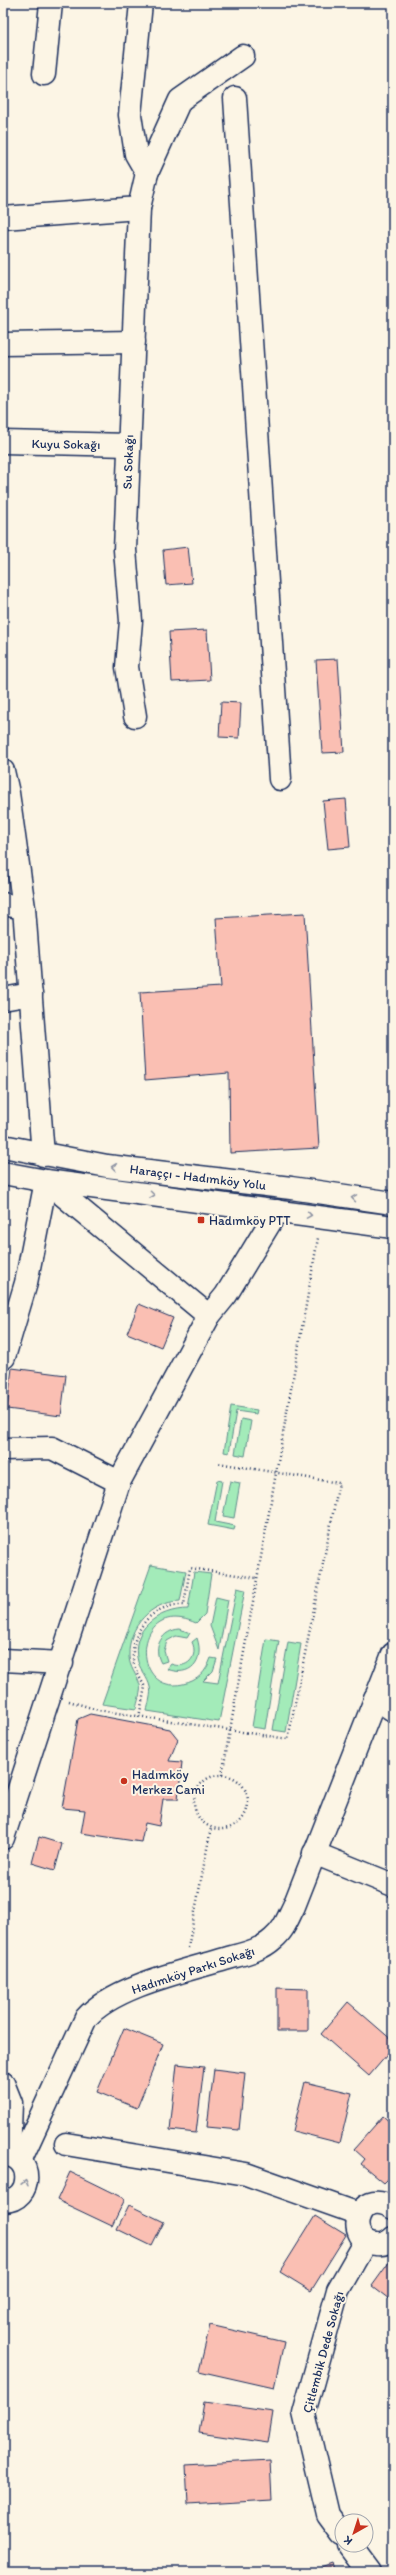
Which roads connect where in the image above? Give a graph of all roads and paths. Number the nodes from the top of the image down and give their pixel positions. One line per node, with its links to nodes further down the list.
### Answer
1 (51, 3): 4 (street)
2 (141, 3): 6 (street)
3 (243, 56): 6 (street, Su Sokağı)
4 (44, 74)
5 (235, 98): 15 (street)
6 (147, 173): 7 (street, Su Sokağı)
7 (139, 208): 8 (street); 9 (street, Su Sokağı)
8 (3, 218)
9 (134, 342): 10 (street); 12 (street, Su Sokağı)
10 (3, 344)
11 (3, 442): 12 (street, Kuyu Sokağı)
12 (129, 445): 13 (street, Su Sokağı)
13 (135, 716)
14 (3, 771): 16 (street)
15 (280, 779)
16 (6, 792): 18 (street)
17 (3, 904): 18 (street)
18 (24, 908): 19 (street)
19 (30, 994): 20 (street); 22 (street)
20 (3, 999)
21 (3, 1146): 22 (street, Haraççı - Hadımköy Yolu)
22 (44, 1155): 24 (street); 25 (street, Haraççı - Hadımköy Yolu, one-way to 22)
23 (3, 1173): 24 (street)
24 (46, 1181): 26 (street, one-way to 26); 29 (street); 30 (street)
25 (393, 1203)
26 (277, 1211): 27 (street, one-way to 27); 29 (street)
27 (393, 1227)
28 (319, 1233): 33 (path)
29 (209, 1316): 34 (street)
30 (4, 1357)
31 (3, 1449): 34 (street)
32 (218, 1464): 33 (path)
33 (276, 1473): 35 (path); 43 (path)
34 (120, 1482): 38 (street)
35 (257, 1578): 42 (path); 43 (path)
36 (393, 1654): 40 (street, Hadımköy Parkı Sokağı)
37 (3, 1660): 38 (street)
38 (62, 1663): 39 (street)
39 (51, 1696): 42 (path); 46 (street)
40 (375, 1698): 41 (street); 47 (street, Hadımköy Parkı Sokağı)
41 (393, 1710)
42 (139, 1716): 43 (path)
43 (230, 1730): 44 (path)
44 (222, 1775): 45 (path); 45 (path)
45 (211, 1828): 49 (path)
46 (3, 1838)
47 (314, 1853): 48 (street); 49 (street, Hadımköy Parkı Sokağı)
48 (393, 1884)
49 (193, 1968): 52 (street, Hadımköy Parkı Sokağı)
50 (3, 2083): 52 (street)
51 (66, 2144): 55 (street)
52 (11, 2157): 53 (street, one-way to 52)
53 (4, 2206)
54 (393, 2208): 55 (street)
55 (359, 2214): 57 (street)
56 (393, 2238): 57 (street)
57 (366, 2241): 58 (street, Çitlembik Dede Sokağı)
58 (334, 2523)
59 (356, 2553): 60 (street)
60 (370, 2572)

